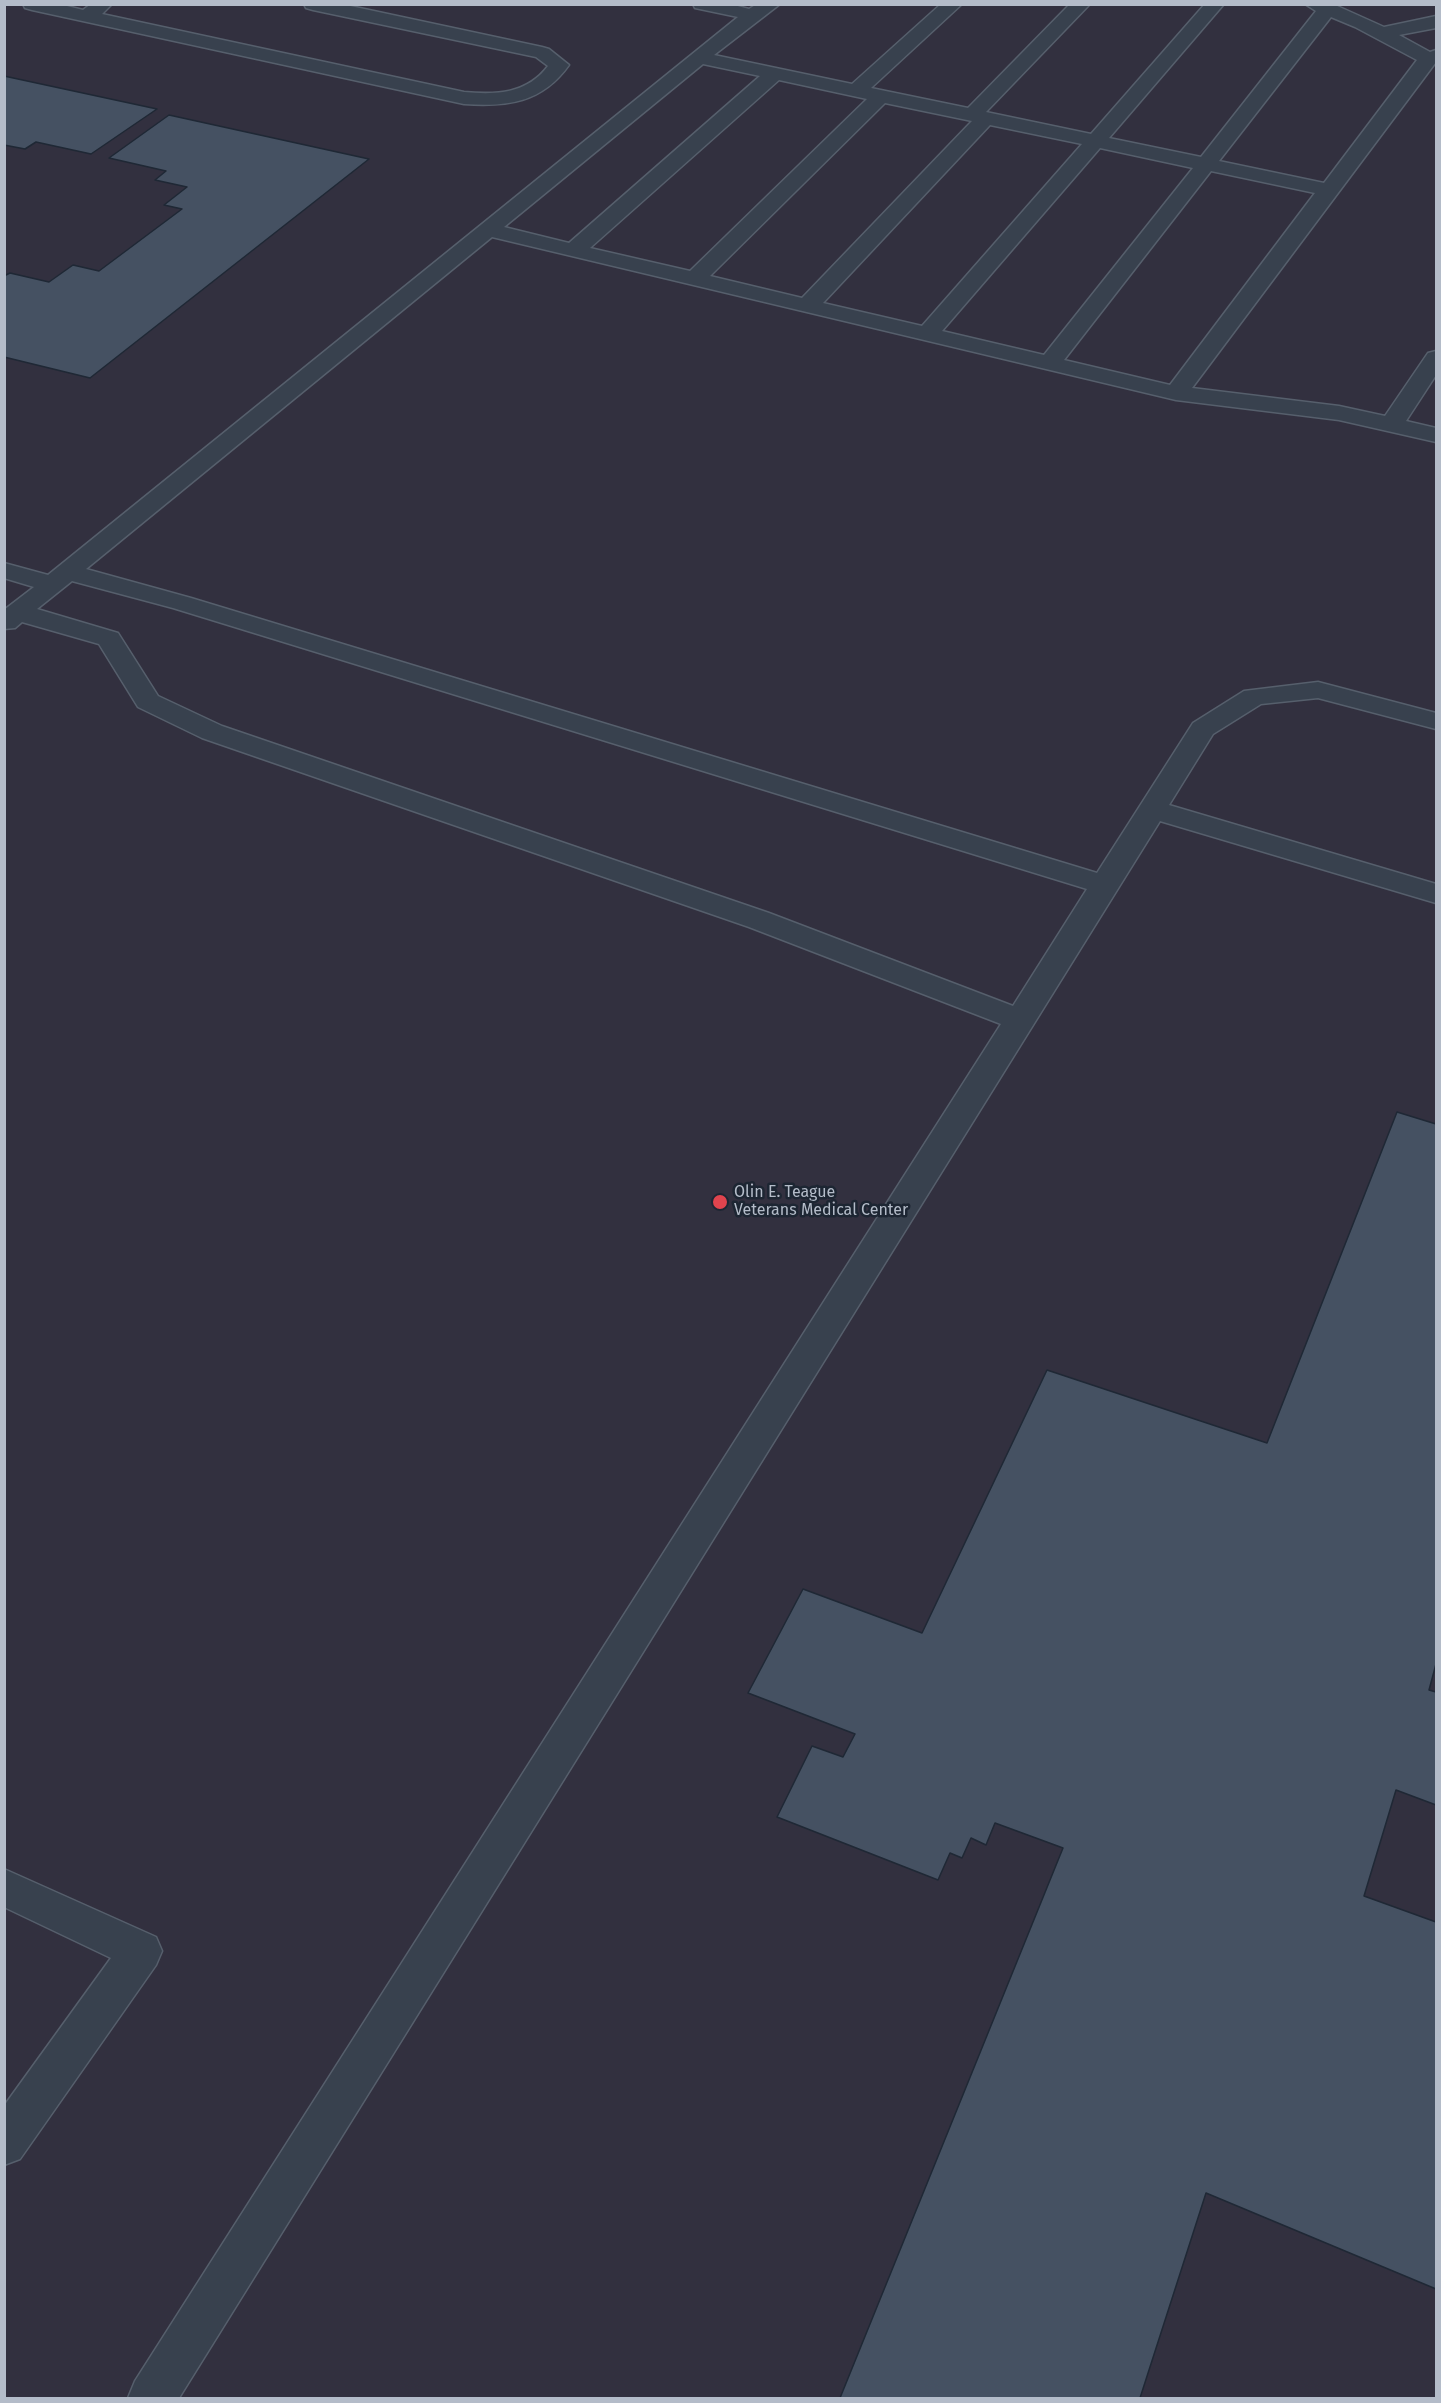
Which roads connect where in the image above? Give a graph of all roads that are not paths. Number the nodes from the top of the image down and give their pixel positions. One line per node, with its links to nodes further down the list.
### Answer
1 (32, 4): 10 (lane)
2 (105, 4): 10 (lane)
3 (313, 4): 10 (lane)
4 (702, 4): 9 (lane)
5 (952, 4): 16 (lane)
6 (1081, 4): 18 (lane)
7 (1215, 4): 19 (lane)
8 (1321, 7): 12 (lane); 20 (lane)
9 (762, 10): 14 (lane)
10 (86, 16)
11 (1437, 22): 12 (lane)
12 (1383, 33): 13 (lane)
13 (1432, 57): 21 (lane)
14 (700, 58): 15 (lane); 22 (lane)
15 (776, 74): 16 (lane); 23 (lane)
16 (856, 91): 17 (lane)
17 (881, 96): 18 (lane); 24 (lane)
18 (979, 117): 19 (lane); 25 (lane)
19 (1096, 141): 20 (lane); 26 (lane)
20 (1206, 165): 21 (lane); 28 (lane)
21 (1329, 190): 29 (lane)
22 (488, 230): 23 (lane); 33 (lane)
23 (574, 250): 24 (lane)
24 (694, 279): 25 (lane)
25 (807, 306): 26 (lane)
26 (927, 334): 28 (lane)
27 (1437, 358): 30 (lane)
28 (1050, 363): 29 (lane)
29 (1176, 393): 30 (lane)
30 (1392, 424): 31 (lane)
31 (1437, 435)
32 (4, 570): 33 (lane)
33 (60, 578): 34 (lane); 37 (lane)
34 (11, 617): 39 (lane)
35 (1437, 721): 36 (lane)
36 (1152, 809): 37 (lane); 38 (lane)
37 (1105, 885): 39 (lane)
38 (1437, 894)
39 (1019, 1020): 42 (lane)
40 (4, 1887): 41 (lane)
41 (4, 2144)
42 (152, 2398)

